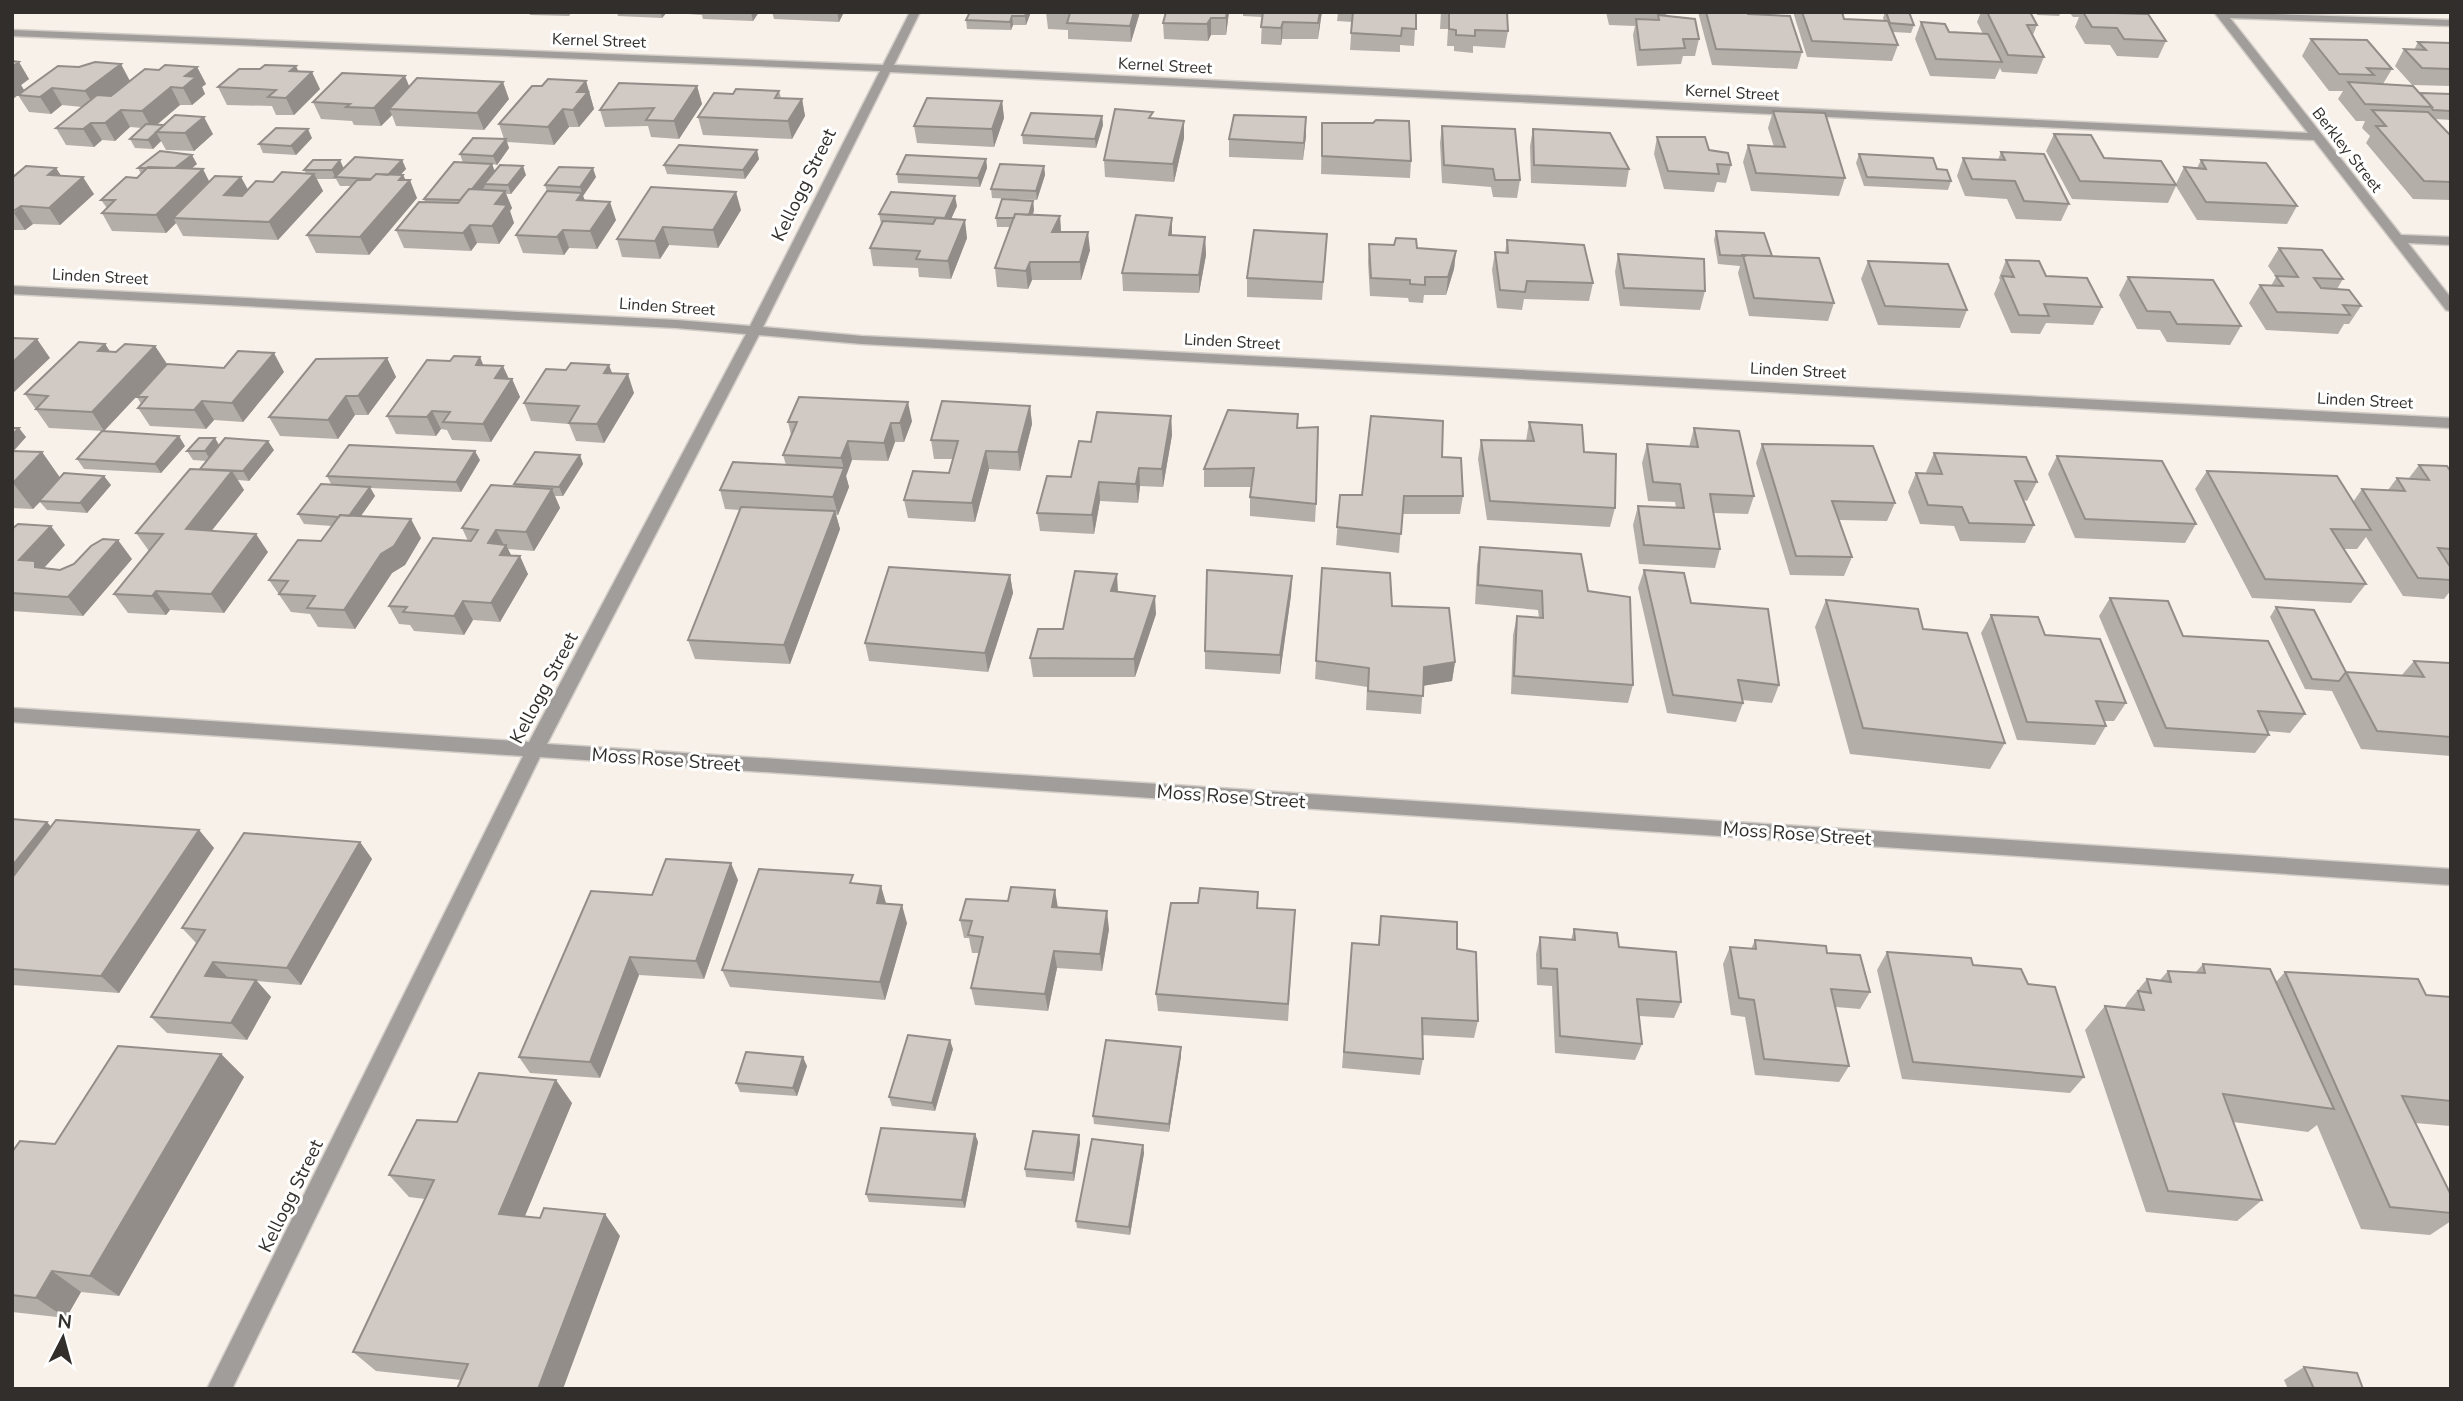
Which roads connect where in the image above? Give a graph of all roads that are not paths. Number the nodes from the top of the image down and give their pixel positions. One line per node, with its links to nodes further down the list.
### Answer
1 (915, 12): 5 (street, Kellogg Street)
2 (2220, 14): 3 (street); 6 (street, Berkley Street)
3 (2451, 23)
4 (12, 33): 5 (street, Kernel Street)
5 (885, 68): 6 (street, Kernel Street); 11 (street, Kellogg Street)
6 (2317, 137): 7 (street, Berkley Street)
7 (2397, 239): 8 (street); 10 (street, Berkley Street)
8 (2451, 241)
9 (12, 290): 11 (street, Linden Street)
10 (2451, 307)
11 (754, 331): 12 (street, Linden Street); 14 (street, Kellogg Street)
12 (2451, 423)
13 (12, 715): 14 (street, Moss Rose Street)
14 (534, 751): 15 (street, Moss Rose Street); 16 (street, Kellogg Street)
15 (2451, 877)
16 (219, 1389)

